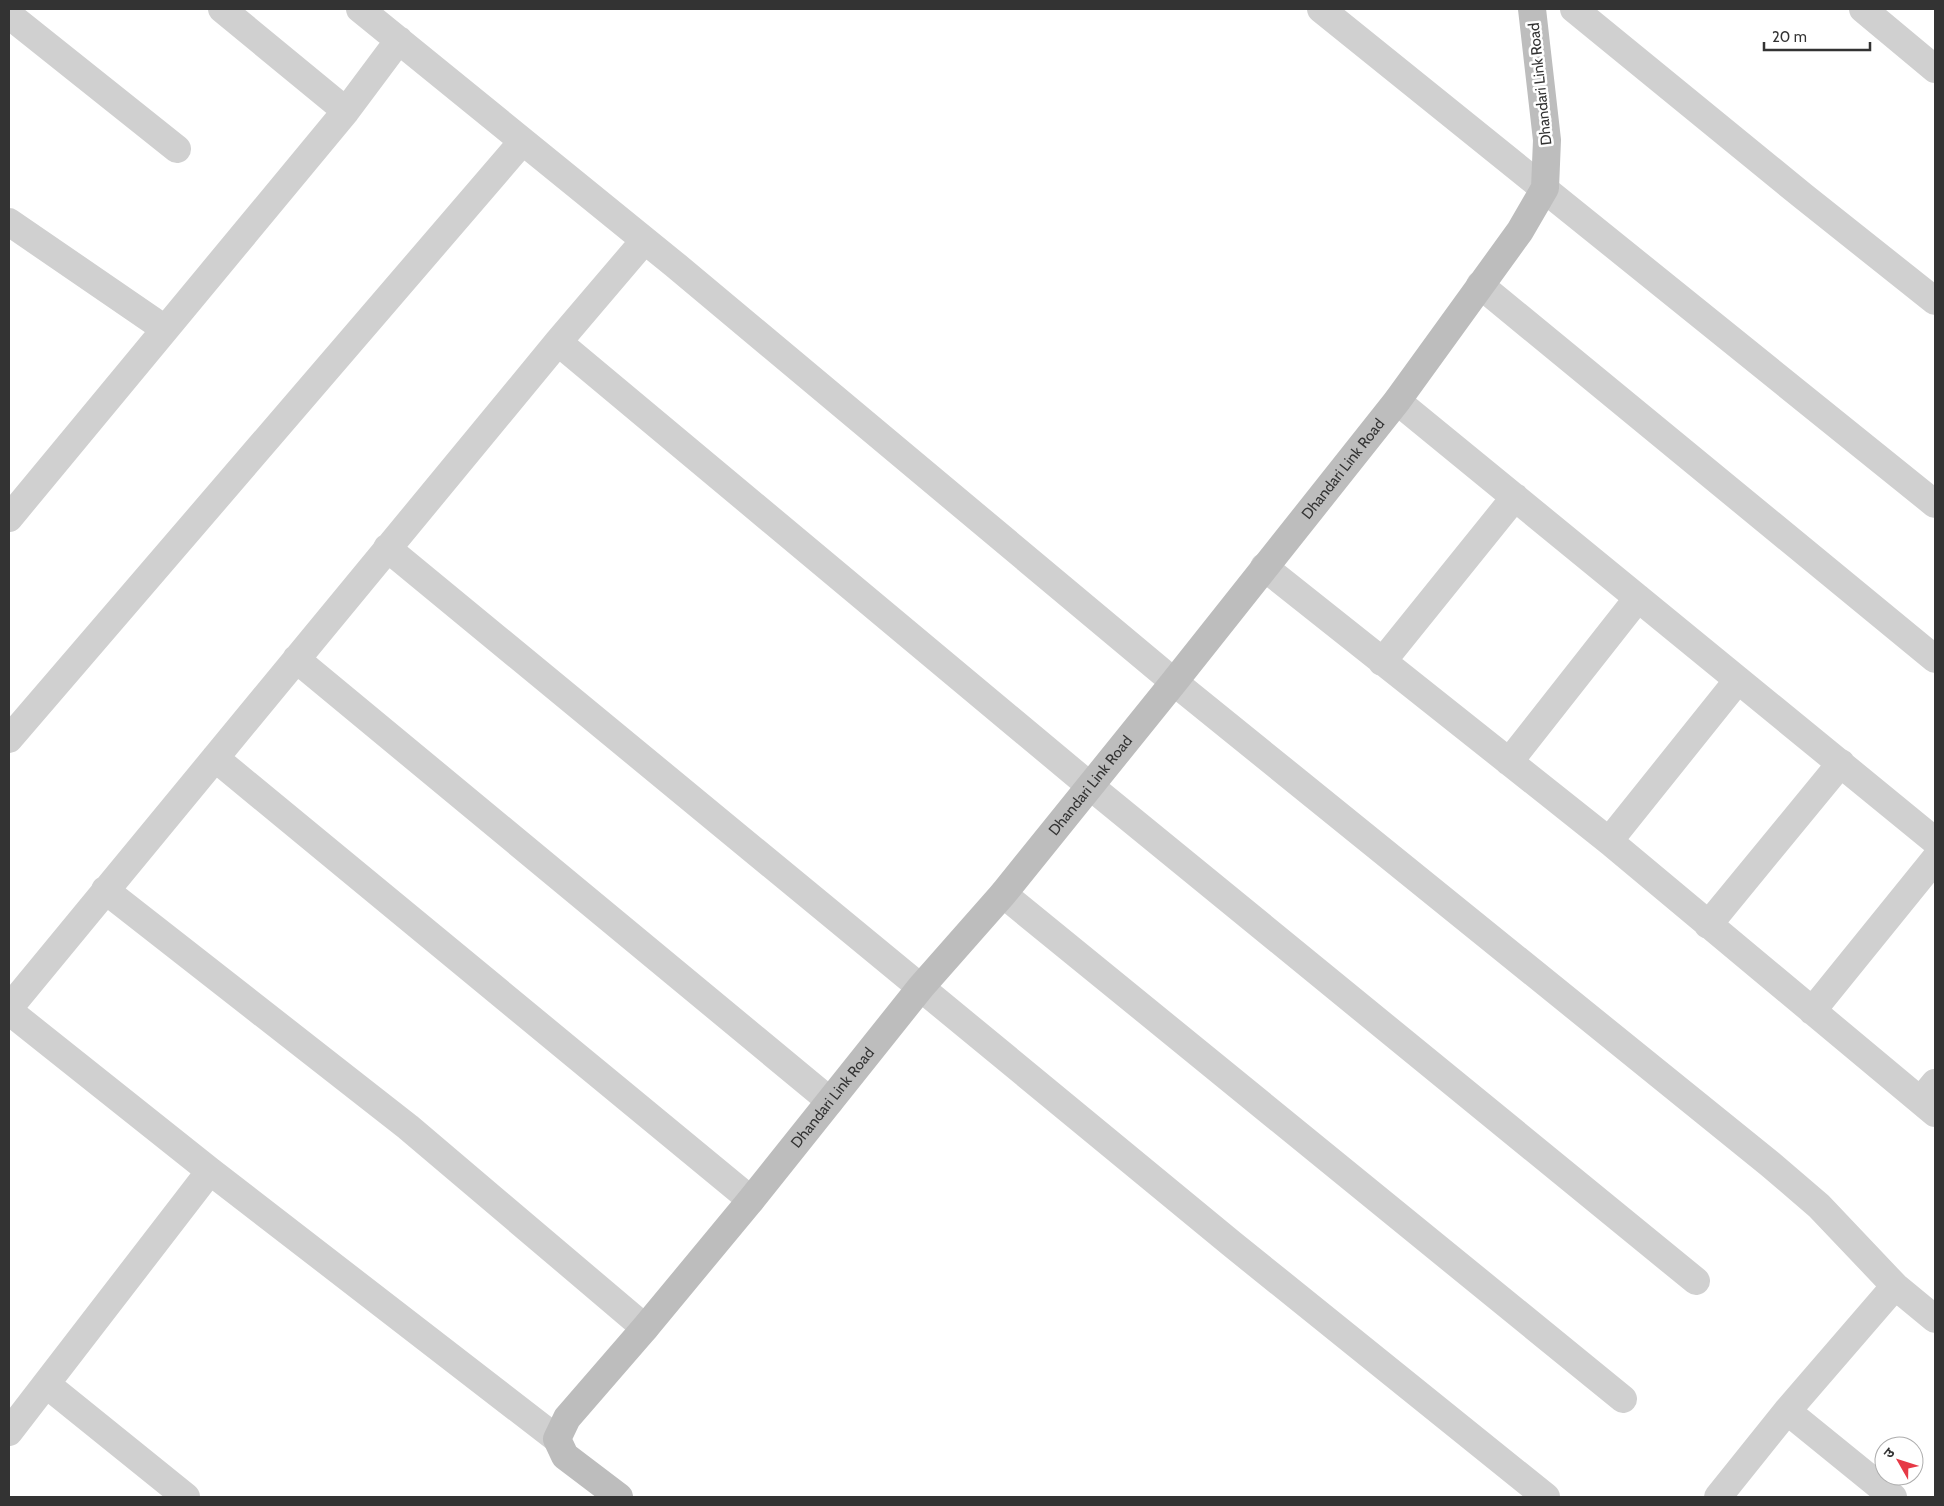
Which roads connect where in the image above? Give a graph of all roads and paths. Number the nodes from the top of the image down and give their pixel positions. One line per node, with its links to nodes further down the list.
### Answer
1 (222, 9): 10 (street)
2 (360, 9): 8 (street)
3 (1321, 9): 13 (street)
4 (1532, 9): 13 (street, Dhandari Link Road)
5 (1574, 9): 17 (street)
6 (1863, 9): 9 (street)
7 (9, 15): 12 (street)
8 (399, 40): 10 (street); 11 (street)
9 (1935, 69)
10 (346, 111): 18 (street)
11 (522, 142): 15 (street); 32 (street)
12 (177, 149)
13 (1545, 188): 16 (street, Dhandari Link Road); 22 (street)
14 (9, 222): 18 (street)
15 (644, 241): 19 (street); 31 (street)
16 (1480, 285): 20 (street, Dhandari Link Road); 28 (street)
17 (1935, 301)
18 (165, 329): 23 (street)
19 (558, 342): 24 (street); 36 (street)
20 (1396, 401): 21 (street); 25 (street, Dhandari Link Road)
21 (1514, 497): 26 (street); 29 (street)
22 (1935, 504)
23 (9, 518)
24 (388, 548): 27 (street); 43 (street)
25 (1264, 567): 29 (street); 31 (street, Dhandari Link Road)
26 (1638, 598): 30 (street); 34 (street)
27 (296, 659): 33 (street); 47 (street)
28 (1935, 659)
29 (1382, 662): 34 (street)
30 (1738, 680): 35 (street); 37 (street)
31 (1174, 682): 36 (street, Dhandari Link Road); 51 (street)
32 (9, 739)
33 (215, 758): 40 (street); 49 (street)
34 (1509, 762): 37 (street)
35 (1841, 763): 38 (street); 42 (street)
36 (1090, 786): 41 (street, Dhandari Link Road); 50 (street)
37 (1609, 841): 42 (street)
38 (1935, 841)
39 (1935, 858): 45 (street)
40 (105, 890): 44 (street); 53 (street)
41 (1004, 894): 43 (street, Dhandari Link Road); 55 (street)
42 (1708, 925): 45 (street)
43 (921, 987): 47 (street, Dhandari Link Road); 61 (street)
44 (9, 1009): 48 (street)
45 (1812, 1011): 46 (street)
46 (1930, 1098)
47 (830, 1101): 49 (street, Dhandari Link Road)
48 (210, 1171): 54 (street); 58 (street)
49 (751, 1200): 53 (street, Dhandari Link Road)
50 (1696, 1281)
51 (1895, 1286): 52 (street); 56 (street)
52 (1935, 1319)
53 (645, 1328): 58 (street, Dhandari Link Road)
54 (46, 1384): 57 (street); 59 (street)
55 (1623, 1399)
56 (1787, 1411): 62 (street); 63 (street)
57 (9, 1432)
58 (557, 1439): 60 (street)
59 (186, 1497)
60 (619, 1497)
61 (1546, 1497)
62 (1718, 1497)
63 (1893, 1497)

